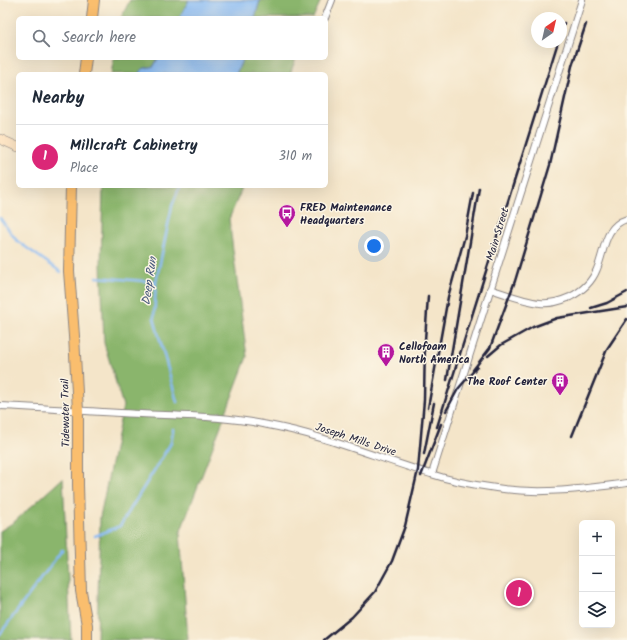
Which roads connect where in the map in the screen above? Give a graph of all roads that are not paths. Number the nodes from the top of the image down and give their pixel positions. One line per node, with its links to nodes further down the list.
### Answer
1 (94, 0): 4 (main road)
2 (332, 0): 5 (street)
3 (582, 0): 12 (street, Main Street)
4 (92, 16)
5 (326, 16)
6 (86, 60): 7 (main road)
7 (84, 72)
8 (0, 139): 9 (main road)
9 (16, 146)
10 (71, 188): 14 (main road, Tidewater Trail)
11 (627, 220): 12 (street)
12 (490, 289): 15 (street, Main Street)
13 (0, 406): 14 (street, Joseph Mills Drive)
14 (78, 411): 15 (street, Joseph Mills Drive); 17 (main road, Tidewater Trail)
15 (432, 474): 16 (street, Joseph Mills Drive)
16 (627, 483)
17 (87, 640)

